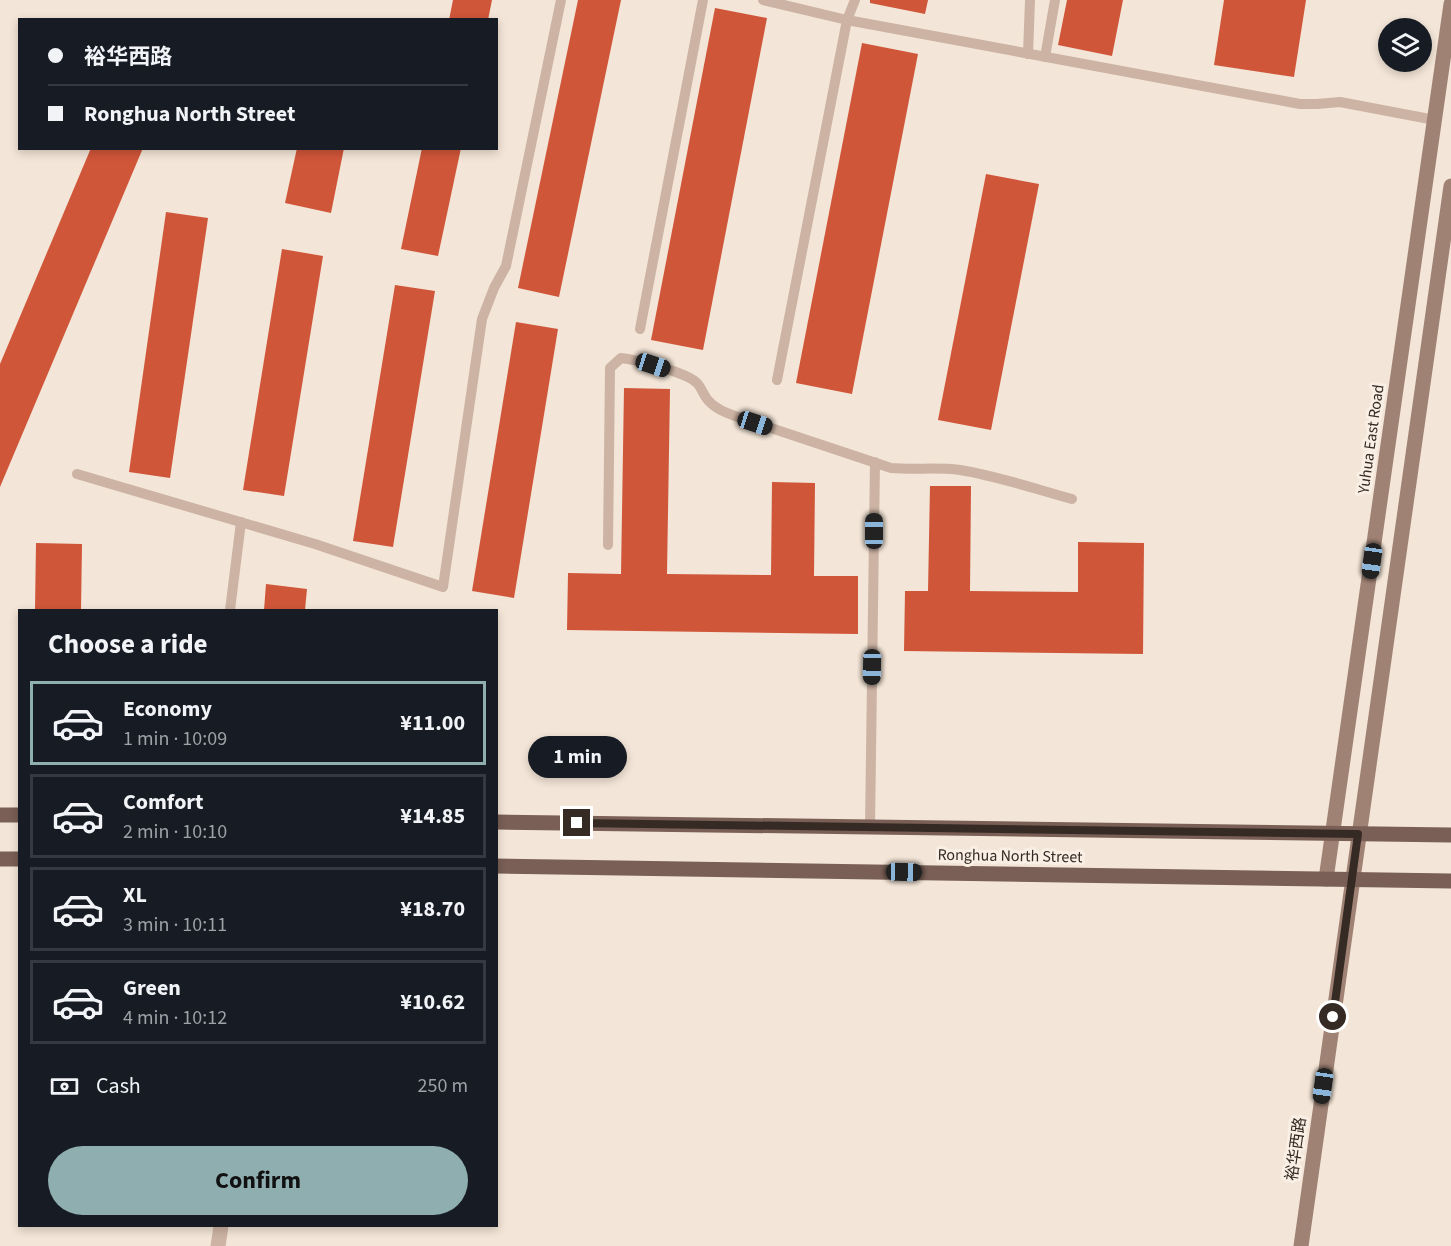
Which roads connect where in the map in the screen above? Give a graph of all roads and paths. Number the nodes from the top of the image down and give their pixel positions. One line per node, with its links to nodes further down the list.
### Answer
1 (561, 0): 18 (lane)
2 (704, 0): 13 (lane)
3 (763, 0): 8 (lane)
4 (855, 0): 8 (lane)
5 (1030, 0): 9 (lane)
6 (1055, 0): 10 (lane)
7 (1451, 4): 11 (street, Yuhua East Road)
8 (847, 20): 9 (lane); 14 (lane)
9 (1028, 54): 10 (lane)
10 (1045, 57): 11 (lane)
11 (1435, 120): 25 (street, Yuhua East Road)
12 (1451, 186): 26 (street)
13 (640, 329)
14 (777, 380)
15 (875, 462): 17 (lane); 19 (lane); 24 (lane)
16 (77, 474): 18 (lane)
17 (1072, 499)
18 (241, 522): 20 (lane)
19 (608, 545)
20 (230, 609)
21 (0, 815): 22 (main road)
22 (18, 815)
23 (498, 822): 24 (main road, Ronghua North Street)
24 (870, 827): 25 (main road, Ronghua North Street)
25 (1332, 834): 26 (main road, Ronghua North Street); 31 (street, Yuhua East Road)
26 (1358, 834): 27 (main road, Ronghua North Street); 32 (street)
27 (1451, 836)
28 (0, 859): 29 (main road)
29 (18, 860)
30 (498, 866): 31 (main road, Ronghua North Street)
31 (1326, 879): 32 (main road, Ronghua North Street)
32 (1352, 879): 33 (main road, Ronghua North Street); 36 (street, 裕华西路)
33 (1451, 881)
34 (221, 1227): 35 (street)
35 (218, 1246)
36 (1301, 1246)

